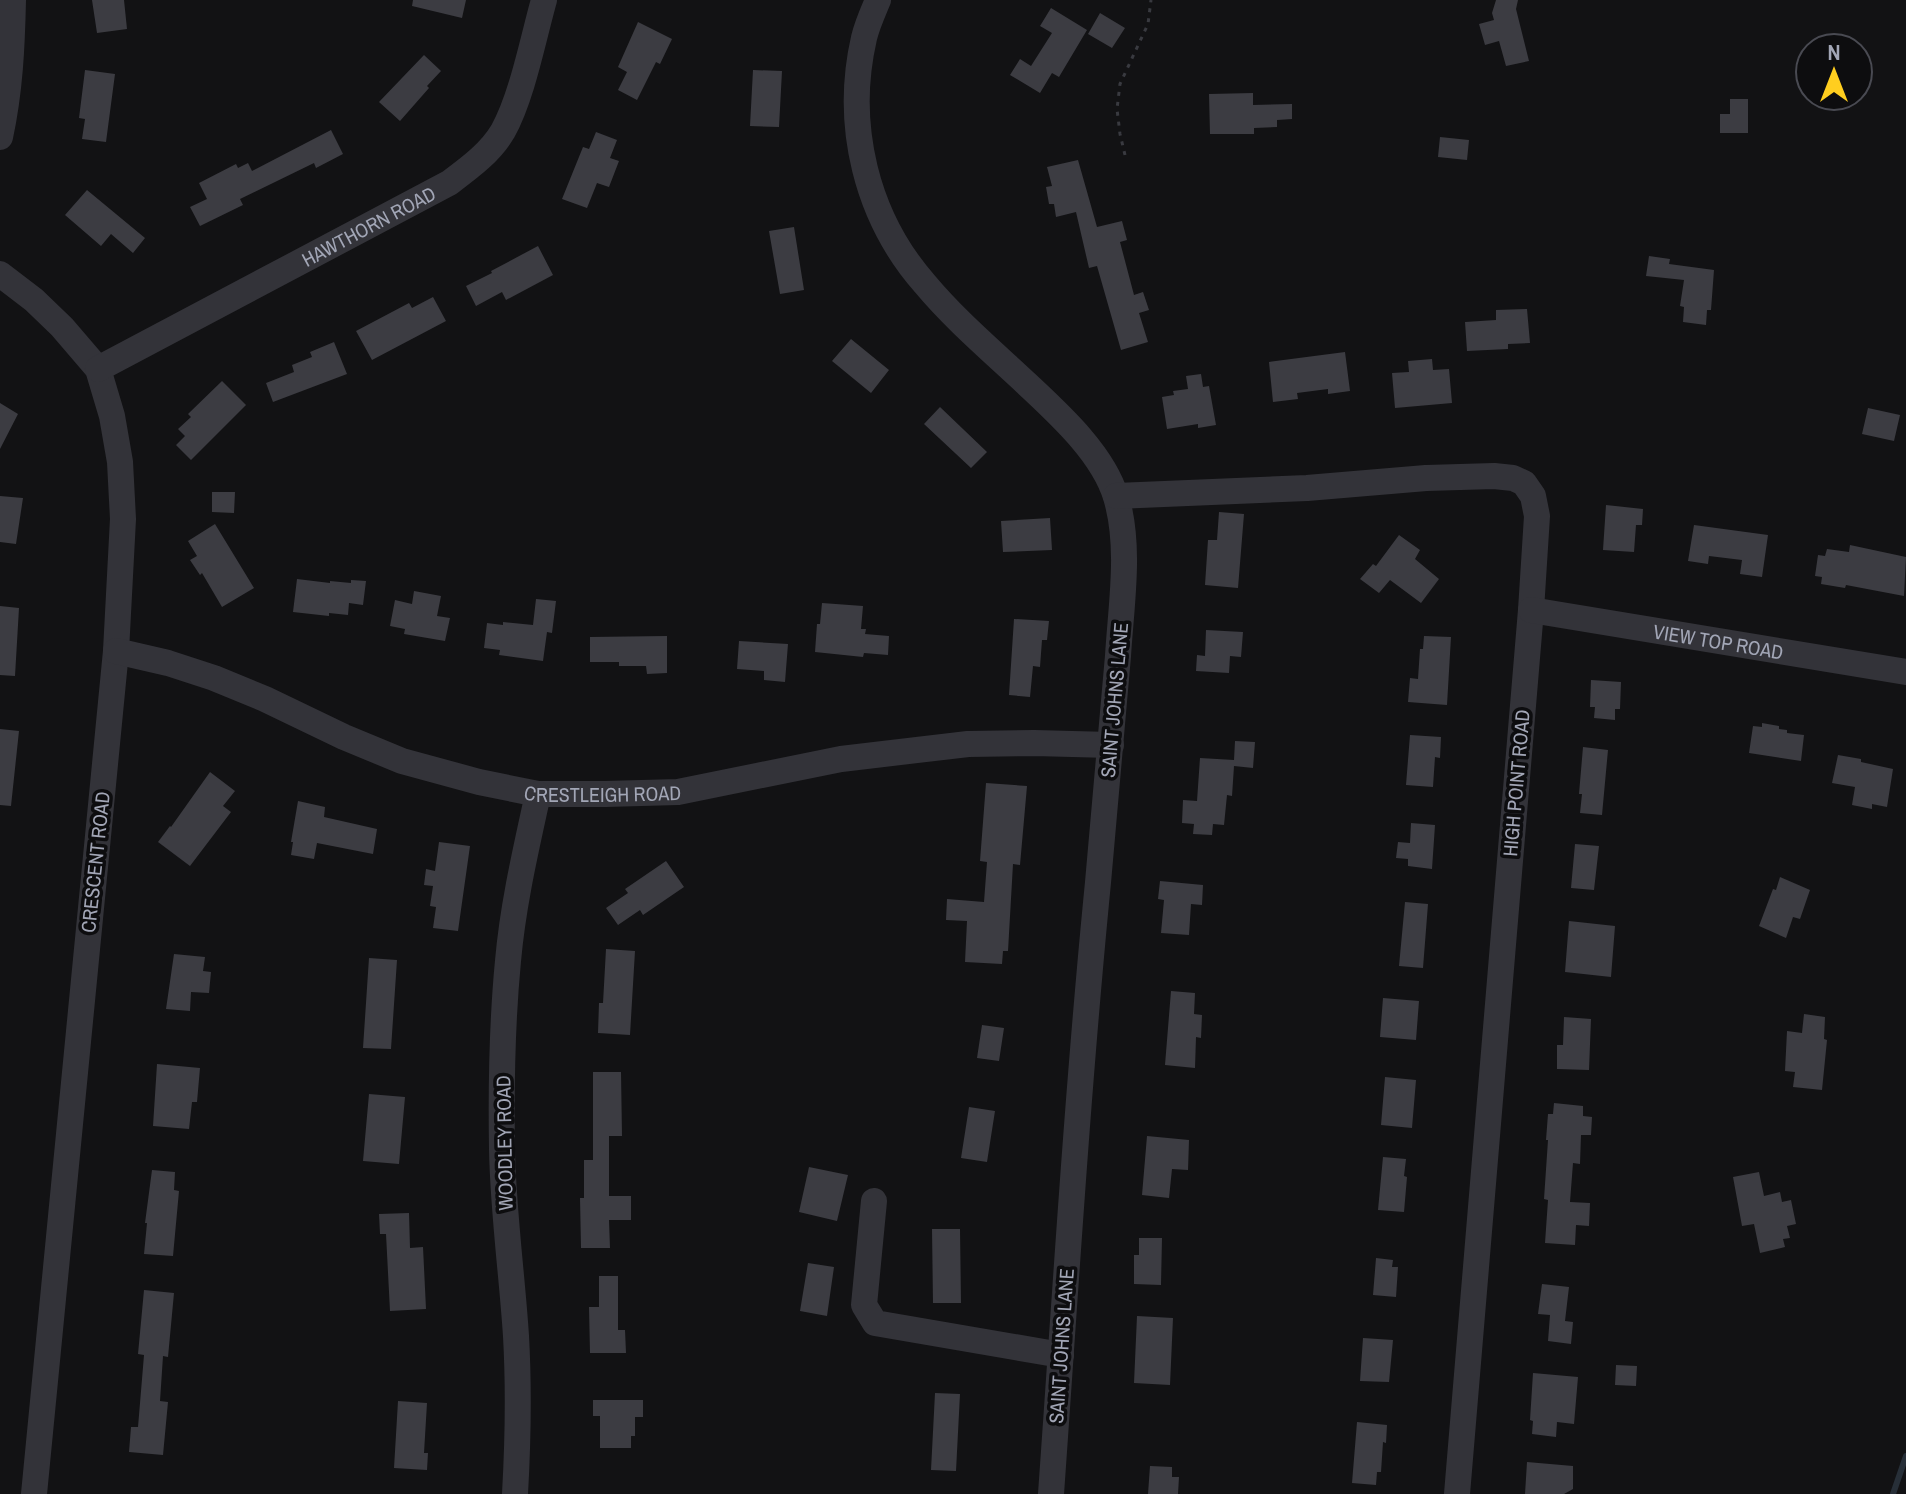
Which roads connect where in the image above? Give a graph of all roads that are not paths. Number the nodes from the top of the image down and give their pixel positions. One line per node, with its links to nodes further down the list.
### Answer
1 (13, 0): 4 (street)
2 (544, 0): 6 (street, HAWTHORN ROAD)
3 (878, 0): 7 (street, SAINT JOHNS LANE)
4 (0, 137)
5 (0, 274): 6 (street, CRESCENT ROAD)
6 (98, 369): 9 (street, CRESCENT ROAD)
7 (1116, 496): 8 (street, HIGH POINT ROAD); 11 (street, SAINT JOHNS LANE)
8 (1531, 610): 10 (street, VIEW TOP ROAD); 18 (street, HIGH POINT ROAD)
9 (116, 651): 12 (street, CRESTLEIGH ROAD); 15 (street, CRESCENT ROAD)
10 (1906, 672)
11 (1111, 745): 12 (street, CRESTLEIGH ROAD); 14 (street, SAINT JOHNS LANE)
12 (538, 794): 16 (street, WOODLEY ROAD)
13 (874, 1201): 14 (street)
14 (1061, 1355): 17 (street, SAINT JOHNS LANE)
15 (34, 1494)
16 (515, 1494)
17 (1051, 1494)
18 (1457, 1494)

